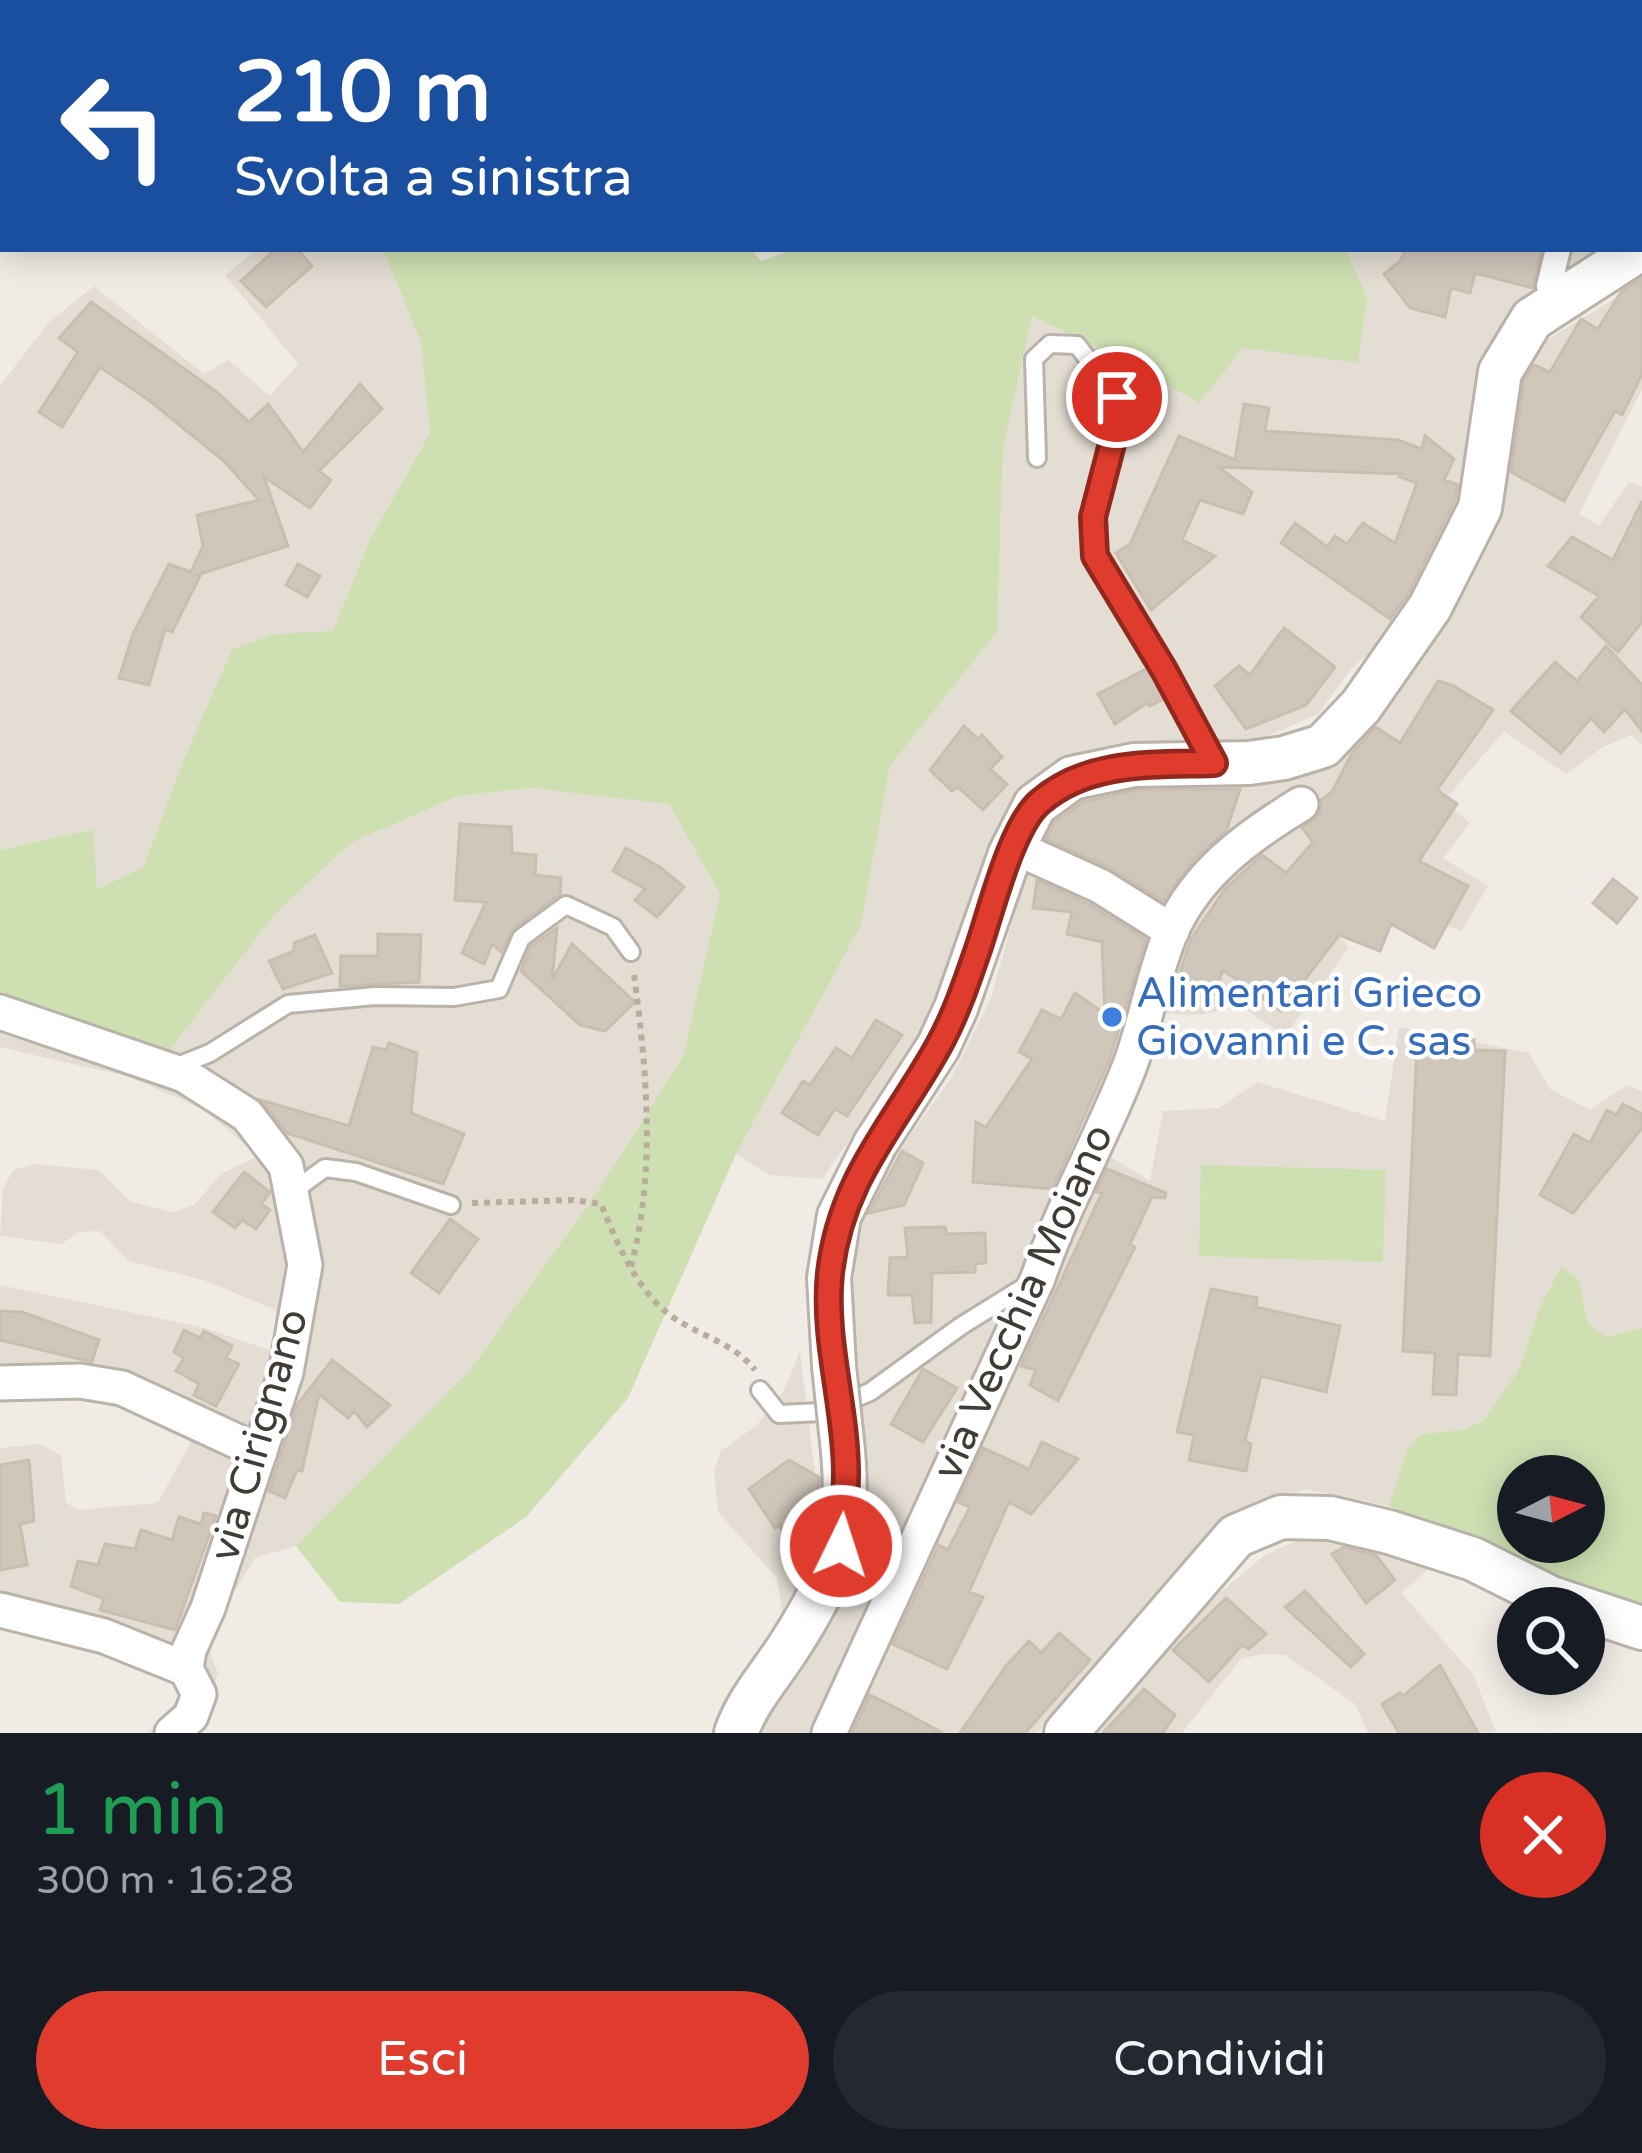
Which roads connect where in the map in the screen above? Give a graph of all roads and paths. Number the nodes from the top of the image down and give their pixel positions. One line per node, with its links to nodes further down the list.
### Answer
1 (1557, 252): 3 (street)
2 (1636, 252): 5 (street)
3 (1549, 286)
4 (1037, 458): 5 (lane)
5 (1214, 763): 7 (street)
6 (1301, 804): 8 (street, via Vecchia Moiano)
7 (1014, 847): 8 (street); 25 (street, bridge)
8 (1172, 931): 15 (street, via Vecchia Moiano)
9 (632, 952): 11 (lane); 14 (path)
10 (0, 1012): 11 (street, via Cirignano)
11 (170, 1070): 12 (street, via Cirignano)
12 (292, 1192): 13 (lane); 18 (street, via Cirignano)
13 (452, 1205): 14 (path)
14 (631, 1268): 17 (path)
15 (1038, 1278): 17 (lane); 26 (street, via Vecchia Moiano)
16 (0, 1383): 18 (street)
17 (760, 1390)
18 (260, 1452): 23 (street, via Cirignano)
19 (1530, 1587): 27 (street)
20 (0, 1610): 23 (street)
21 (1605, 1615): 22 (street)
22 (1642, 1628)
23 (186, 1669): 24 (street, via Cirignano)
24 (172, 1733)
25 (736, 1733)
26 (829, 1733)
27 (1066, 1733)

